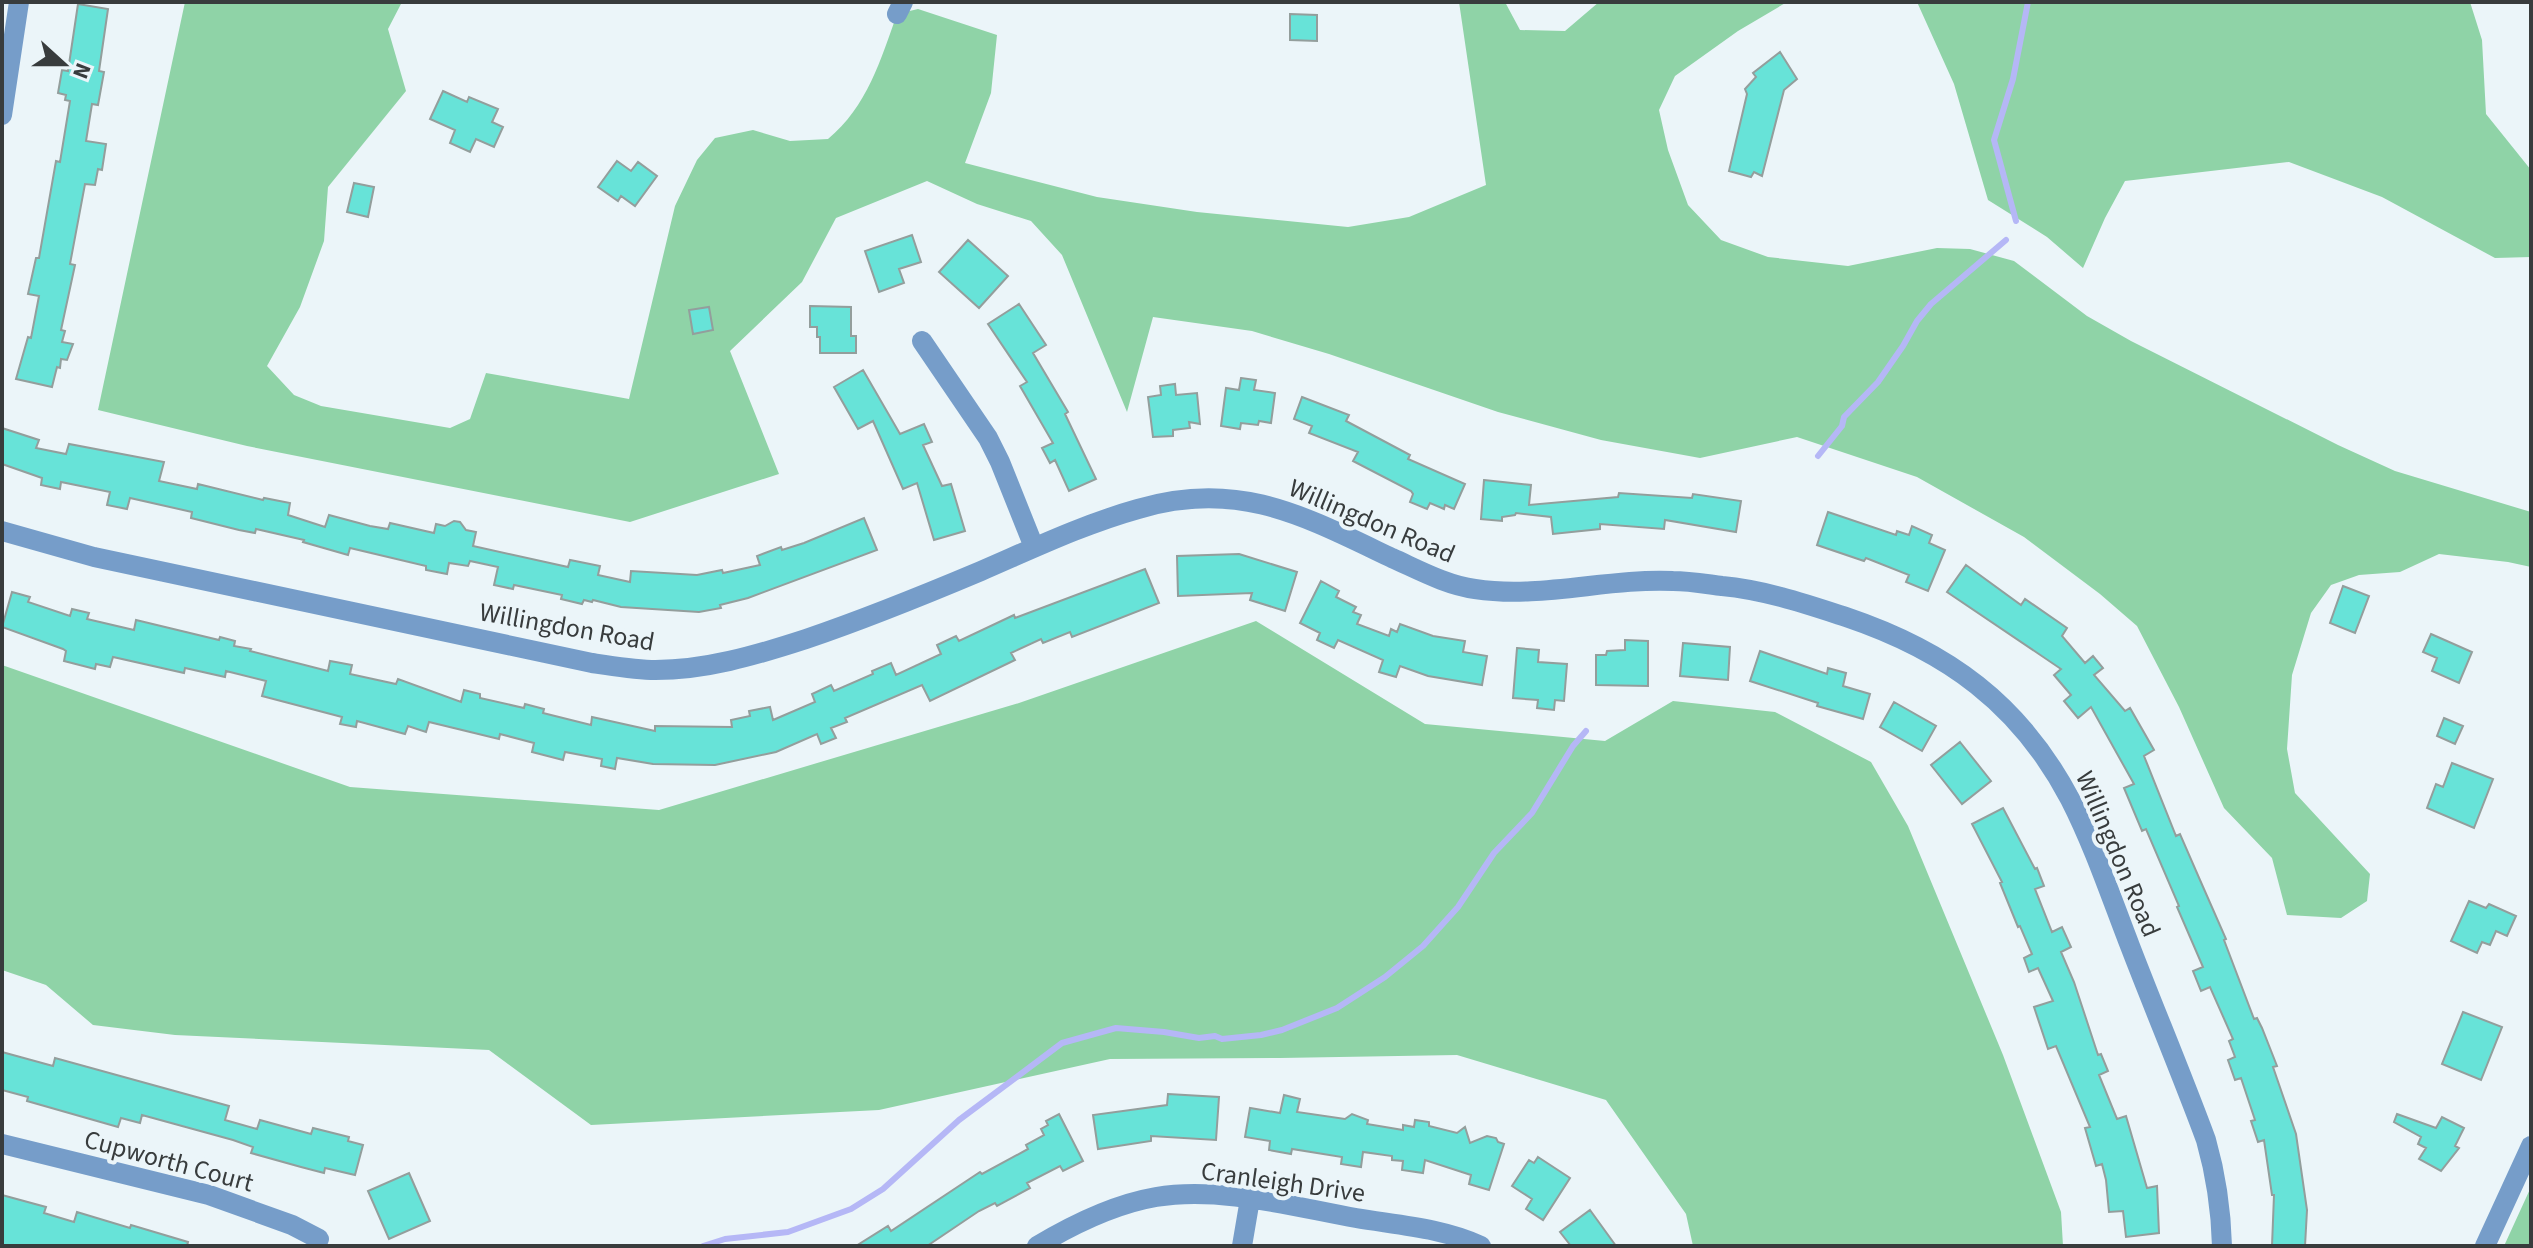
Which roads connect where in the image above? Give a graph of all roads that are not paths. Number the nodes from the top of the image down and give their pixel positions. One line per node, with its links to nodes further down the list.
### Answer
1 (19, 2): 2 (street)
2 (2, 115)
3 (922, 341): 5 (street)
4 (2, 531): 5 (street, Willingdon Road)
5 (1034, 547): 13 (street, Willingdon Road)
6 (2, 1144): 9 (street, Cupworth Court)
7 (2531, 1146): 14 (street)
8 (1250, 1199): 10 (street, Cranleigh Drive); 11 (street); 12 (street, Cranleigh Drive)
9 (319, 1239)
10 (1037, 1246)
11 (1242, 1246)
12 (1481, 1246)
13 (2222, 1246)
14 (2485, 1246)

